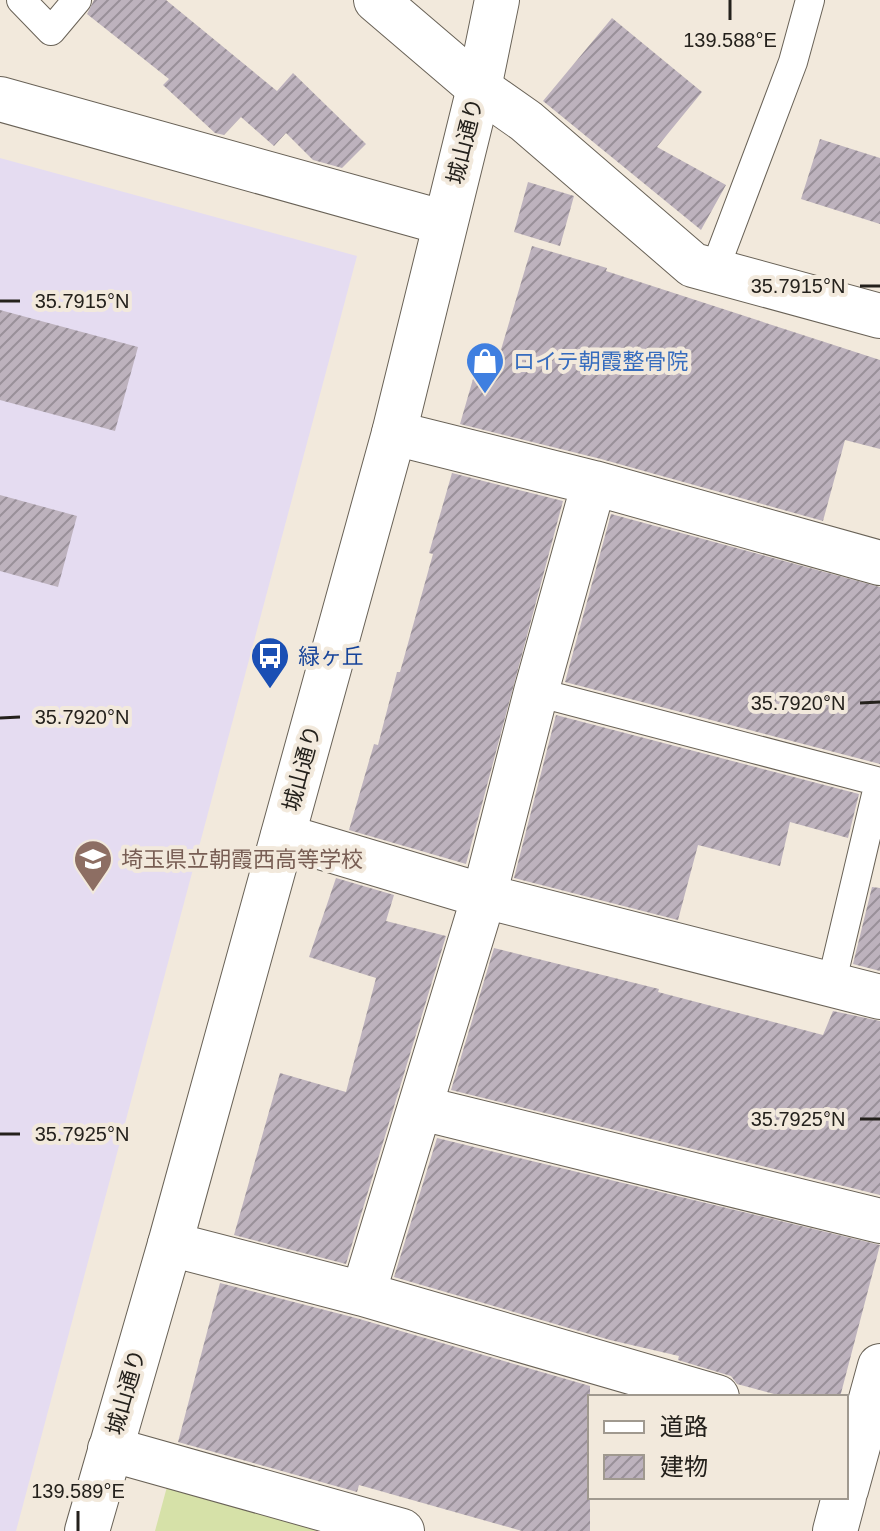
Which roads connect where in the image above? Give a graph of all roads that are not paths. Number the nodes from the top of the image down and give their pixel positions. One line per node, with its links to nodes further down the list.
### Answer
1 (21, 0): 2 (lane)
2 (77, 0)
3 (376, 0): 6 (street)
4 (497, 0): 6 (street, 城山通り)
5 (810, 0): 9 (lane)
6 (479, 88): 8 (street, 城山通り); 9 (street)
7 (0, 99): 8 (street)
8 (445, 223): 11 (street, 城山通り)
9 (714, 271): 10 (street)
10 (880, 316)
11 (394, 433): 12 (street); 16 (street, 城山通り)
12 (594, 483): 13 (street); 14 (street)
13 (880, 563)
14 (536, 692): 15 (lane); 17 (street)
15 (880, 782): 18 (lane)
16 (283, 836): 17 (street); 22 (street, 城山通り)
17 (484, 896): 18 (street); 20 (street)
18 (831, 985): 19 (street)
19 (880, 997)
20 (421, 1108): 21 (street); 23 (street)
21 (880, 1221)
22 (170, 1244): 23 (street); 27 (street, 城山通り)
23 (363, 1294): 25 (street)
24 (880, 1366): 26 (street)
25 (710, 1395)
26 (853, 1436): 28 (street)
27 (110, 1449): 30 (street, 城山通り); 31 (street)
28 (848, 1475)
29 (843, 1499): 32 (street)
30 (87, 1531)
31 (402, 1531)
32 (835, 1531)

